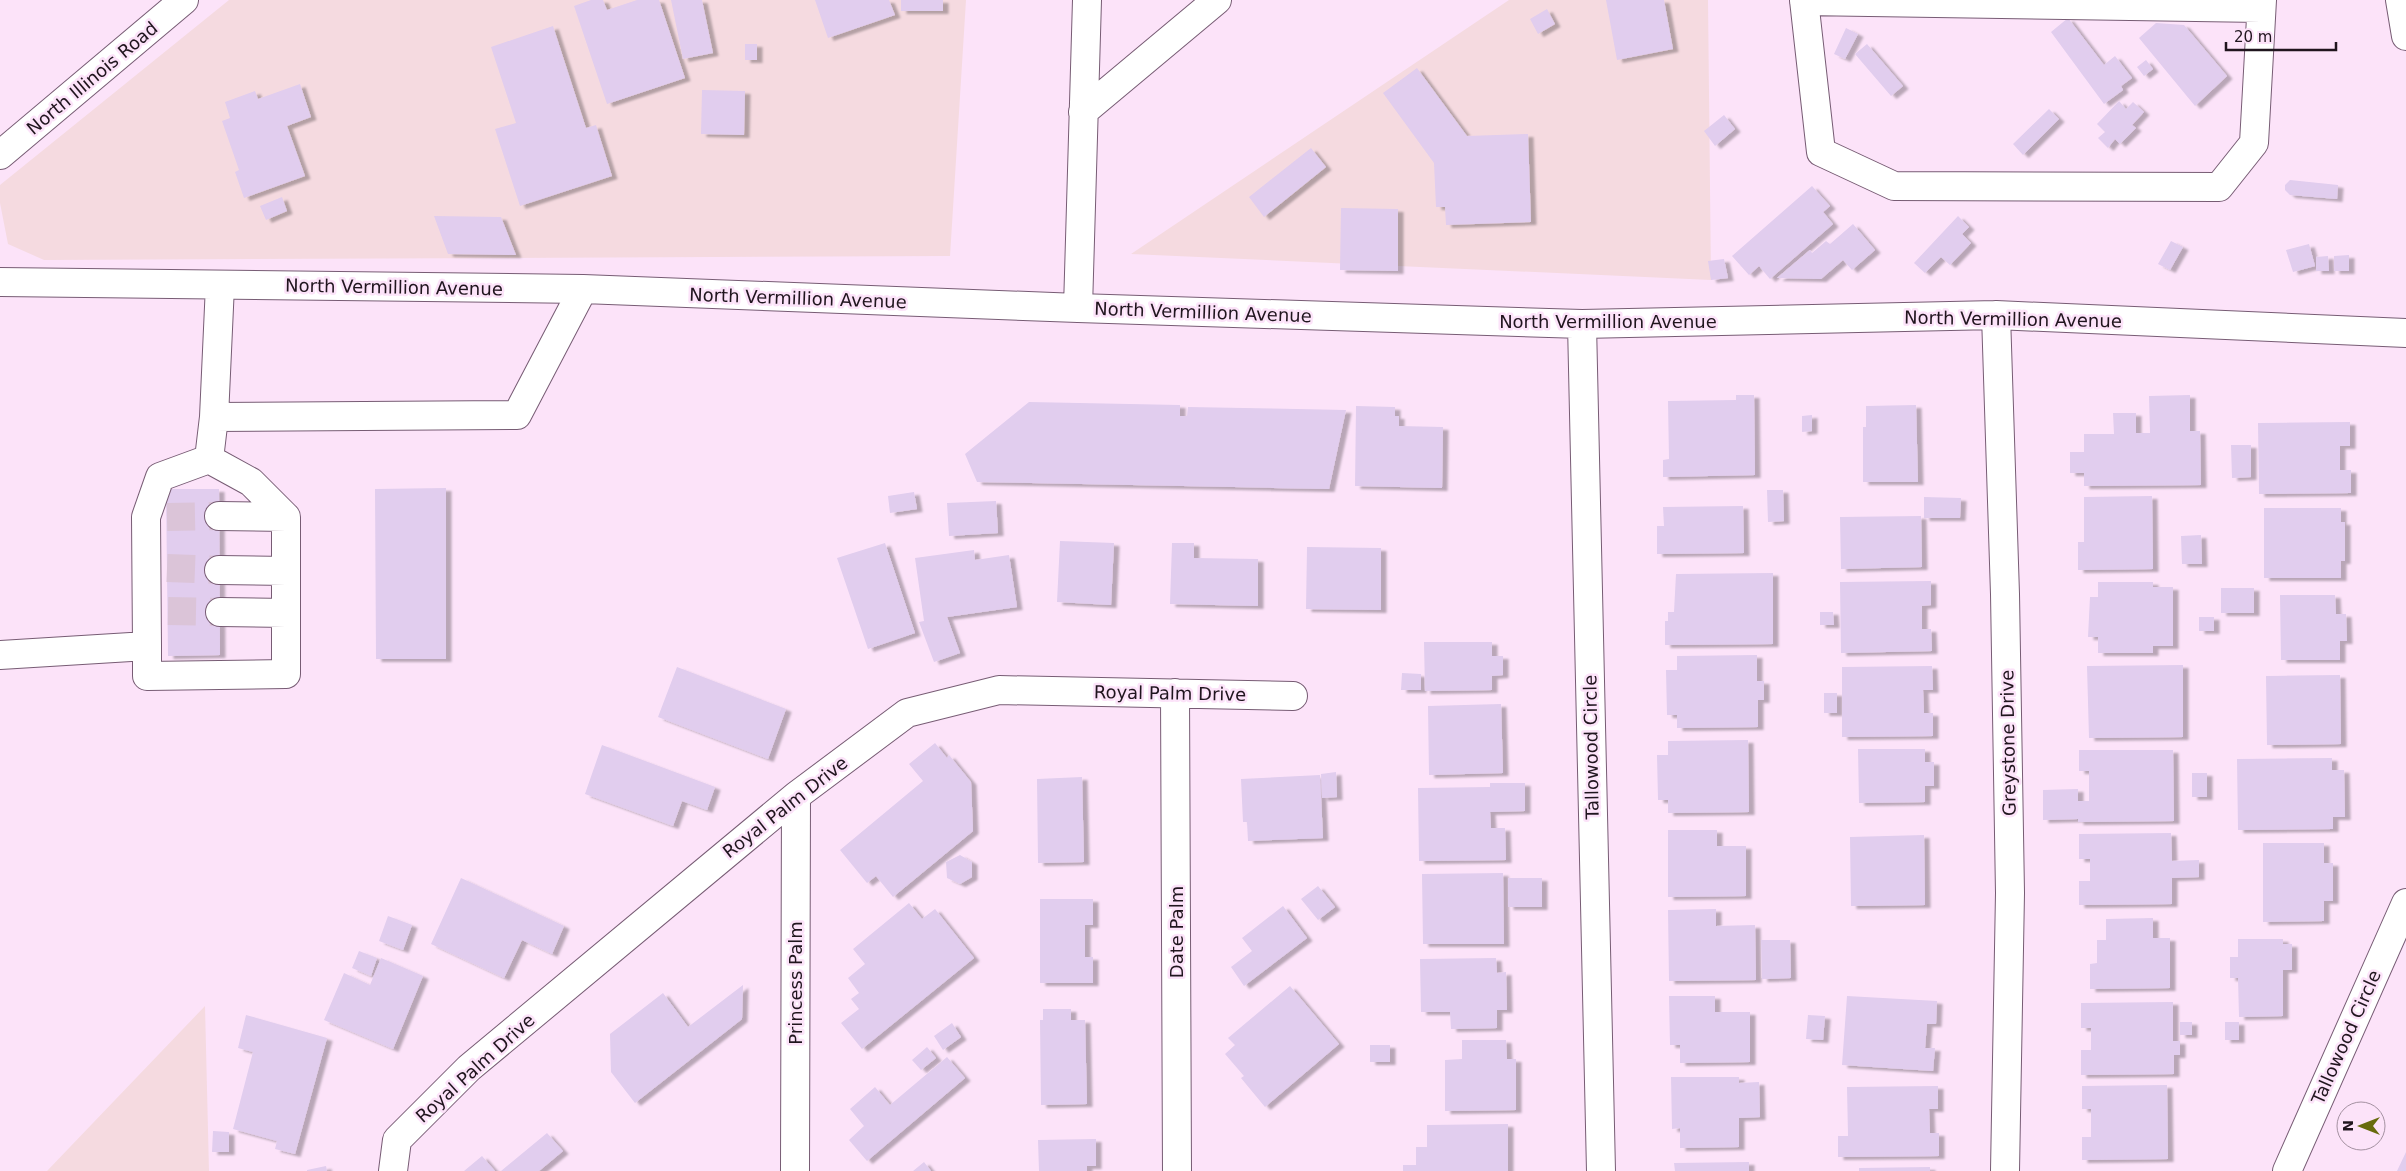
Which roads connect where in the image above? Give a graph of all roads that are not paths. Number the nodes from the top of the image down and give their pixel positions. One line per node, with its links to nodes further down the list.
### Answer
1 (184, 0): 9 (street, North Illinois Road)
2 (1087, 0): 8 (street)
3 (1217, 0): 8 (street)
4 (2400, 0): 7 (street)
5 (1804, 1): 6 (street); 6 (street)
6 (2262, 4)
7 (2406, 36)
8 (1083, 112): 13 (street)
9 (0, 155)
10 (0, 282): 11 (street, North Vermillion Avenue)
11 (220, 285): 12 (street, North Vermillion Avenue); 17 (street)
12 (583, 289): 13 (street, North Vermillion Avenue); 17 (street)
13 (1078, 308): 15 (street, North Vermillion Avenue)
14 (1996, 314): 15 (street, North Vermillion Avenue); 16 (street, North Vermillion Avenue); 35 (street, Greystone Drive)
15 (1582, 324): 34 (street, Tallowood Circle)
16 (2406, 333)
17 (214, 417): 18 (street)
18 (210, 459): 20 (street); 25 (street)
19 (219, 516): 20 (street)
20 (286, 517): 22 (street)
21 (219, 570): 22 (street)
22 (286, 571): 24 (street)
23 (220, 612): 24 (street)
24 (286, 613): 25 (street)
25 (146, 646): 26 (street)
26 (0, 655)
27 (1175, 694): 28 (street, Royal Palm Drive); 29 (street, Royal Palm Drive); 33 (street, Date Palm)
28 (1293, 696)
29 (796, 796): 31 (street, Royal Palm Drive); 32 (street, Princess Palm)
30 (2406, 903): 36 (street, Tallowood Circle)
31 (393, 1171)
32 (795, 1171)
33 (1177, 1171)
34 (1601, 1171)
35 (2006, 1171)
36 (2287, 1171)

